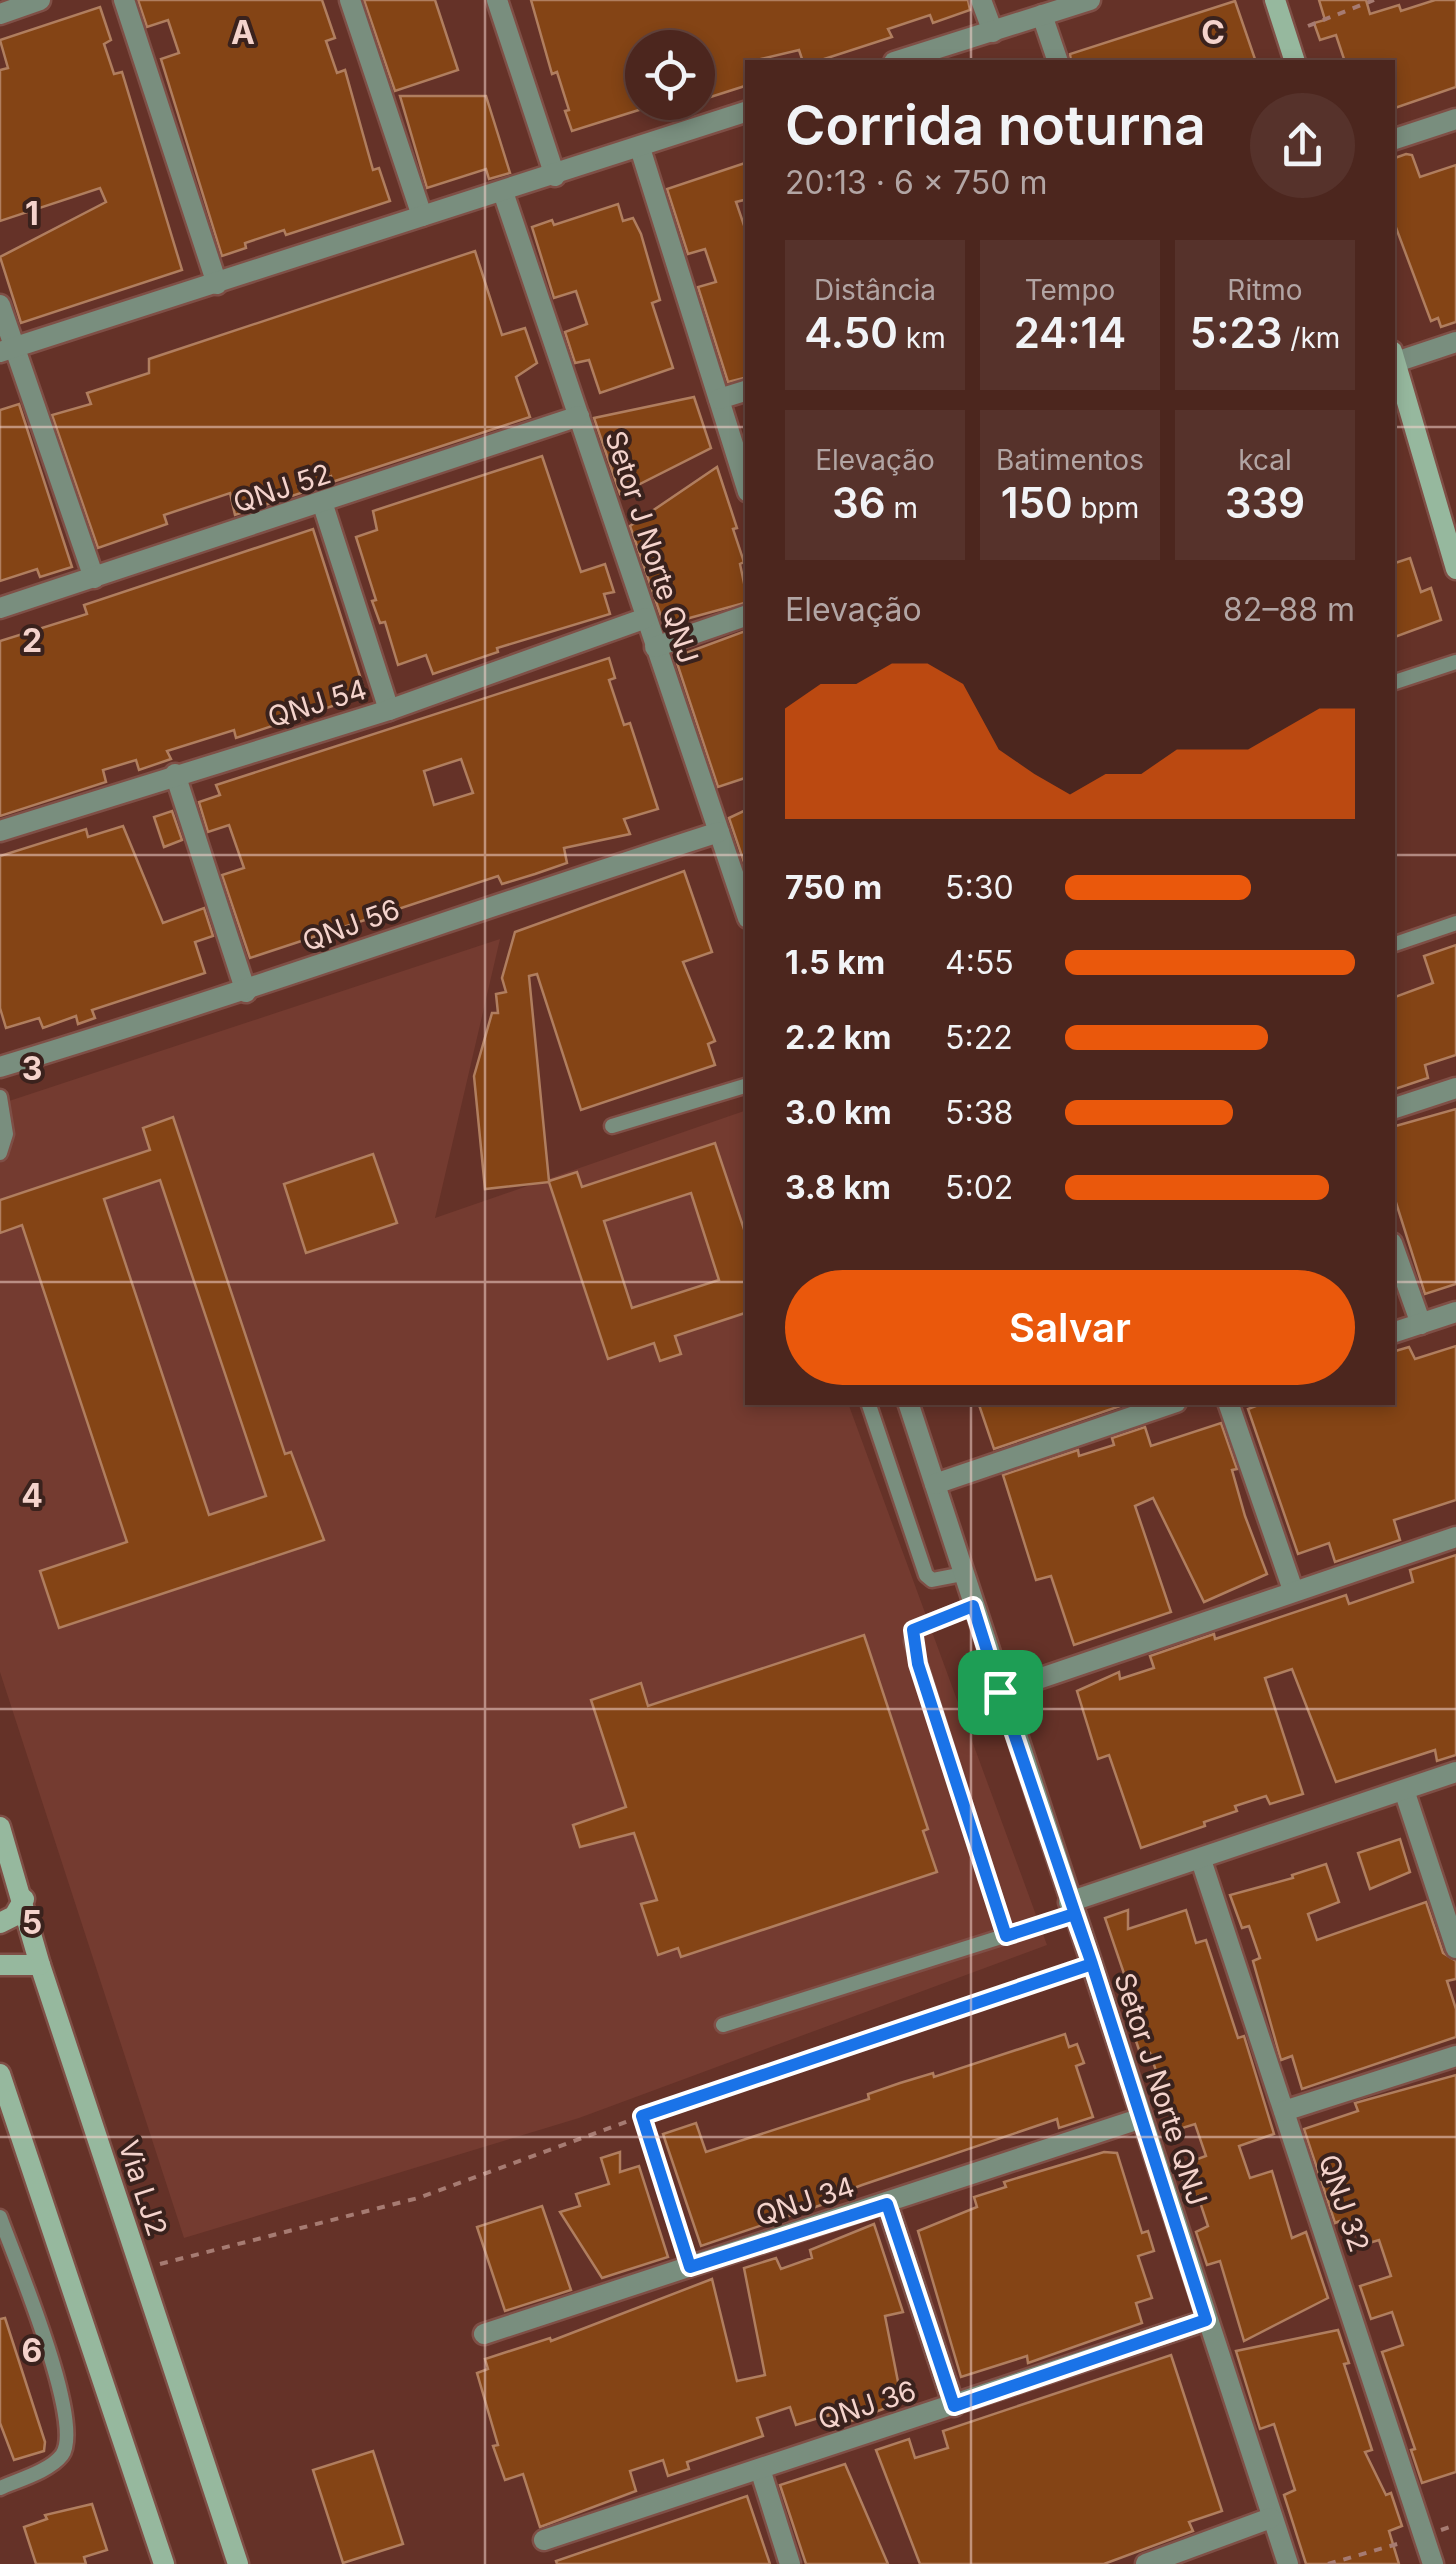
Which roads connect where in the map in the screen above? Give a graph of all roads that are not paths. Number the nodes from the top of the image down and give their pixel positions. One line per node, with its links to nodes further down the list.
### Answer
1 (40, 0): 8 (street)
2 (124, 0): 21 (street)
3 (350, 0): 20 (street)
4 (498, 0): 18 (street)
5 (982, 0): 10 (street)
6 (1090, 0): 9 (street)
7 (1275, 0): 13 (main road)
8 (0, 14)
9 (1042, 15): 10 (street); 12 (street)
10 (993, 32): 11 (street)
11 (901, 60)
12 (1057, 60)
13 (1294, 60)
14 (745, 112): 17 (street)
15 (1456, 119): 16 (street)
16 (1395, 139)
17 (640, 148): 18 (street); 28 (street)
18 (555, 176): 19 (street)
19 (504, 192): 20 (street); 29 (street, Setor J Norte QNJ)
20 (422, 216): 21 (street)
21 (217, 284): 24 (street)
22 (0, 305): 24 (street)
23 (1456, 342): 25 (street)
24 (7, 349): 33 (street)
25 (1395, 357)
26 (1395, 360): 32 (main road)
27 (745, 391): 28 (street)
28 (719, 399): 30 (street)
29 (579, 416): 31 (street, QNJ 52); 36 (street, Setor J Norte QNJ)
30 (745, 482)
31 (323, 505): 33 (street, QNJ 52); 40 (street)
32 (1456, 568)
33 (94, 578): 34 (street, QNJ 52)
34 (0, 608)
35 (745, 616): 37 (street)
36 (646, 618): 37 (street, Setor J Norte QNJ); 40 (street, QNJ 54)
37 (656, 647): 43 (street, Setor J Norte QNJ)
38 (1456, 662): 39 (lane)
39 (1395, 682)
40 (388, 710): 41 (street, QNJ 54)
41 (175, 774): 42 (street, QNJ 54); 47 (street)
42 (0, 831)
43 (719, 832): 44 (street, Setor J Norte QNJ); 47 (street, QNJ 56)
44 (745, 903)
45 (1456, 924): 46 (lane)
46 (1395, 944)
47 (246, 992): 48 (street, QNJ 56)
48 (0, 1067)
49 (745, 1086): 53 (lane)
50 (1456, 1088): 52 (street)
51 (0, 1097): 54 (lane)
52 (1395, 1109)
53 (612, 1126)
54 (0, 1153)
55 (1395, 1250): 57 (street)
56 (1456, 1312): 57 (street)
57 (1421, 1324): 58 (street)
58 (1395, 1332)
59 (869, 1405): 65 (lane)
60 (909, 1405): 63 (street, Setor J Norte QNJ)
61 (1167, 1405): 63 (street)
62 (1229, 1405): 66 (street)
63 (934, 1484): 65 (street, Setor J Norte QNJ)
64 (1456, 1536): 66 (street)
65 (963, 1574): 67 (street, Setor J Norte QNJ)
66 (1294, 1590): 68 (street)
67 (973, 1606): 68 (street, Setor J Norte QNJ); 76 (lane)
68 (1000, 1692): 74 (street, Setor J Norte QNJ)
69 (1456, 1772): 70 (street)
70 (1404, 1790): 72 (street); 77 (street)
71 (0, 1827): 73 (main road, Via LJ2)
72 (1201, 1860): 74 (street); 83 (street, QNJ 32)
73 (24, 1900): 75 (main road); 79 (main road, Via LJ2)
74 (1071, 1908): 76 (lane); 84 (street, Setor J Norte QNJ)
75 (0, 1923)
76 (1006, 1936): 80 (lane)
77 (1456, 1948)
78 (0, 1965): 79 (main road)
79 (40, 1965): 95 (main road, Via LJ2)
80 (723, 2025)
81 (1456, 2056): 83 (street)
82 (0, 2074): 94 (main road)
83 (1284, 2111): 99 (street, QNJ 32)
84 (1142, 2118): 85 (street, QNJ 34); 87 (street, Setor J Norte QNJ)
85 (887, 2204): 88 (street, QNJ 34); 89 (street)
86 (0, 2217): 91 (lane)
87 (1206, 2320): 89 (street, QNJ 36); 92 (street, Setor J Norte QNJ)
88 (484, 2334)
89 (954, 2406): 90 (street, QNJ 36)
90 (760, 2469): 93 (street, QNJ 36); 96 (street)
91 (0, 2488)
92 (1271, 2518): 97 (street); 98 (street, Setor J Norte QNJ)
93 (544, 2540)
94 (164, 2564)
95 (238, 2564)
96 (790, 2564)
97 (1146, 2564)
98 (1288, 2564)
99 (1433, 2564)

